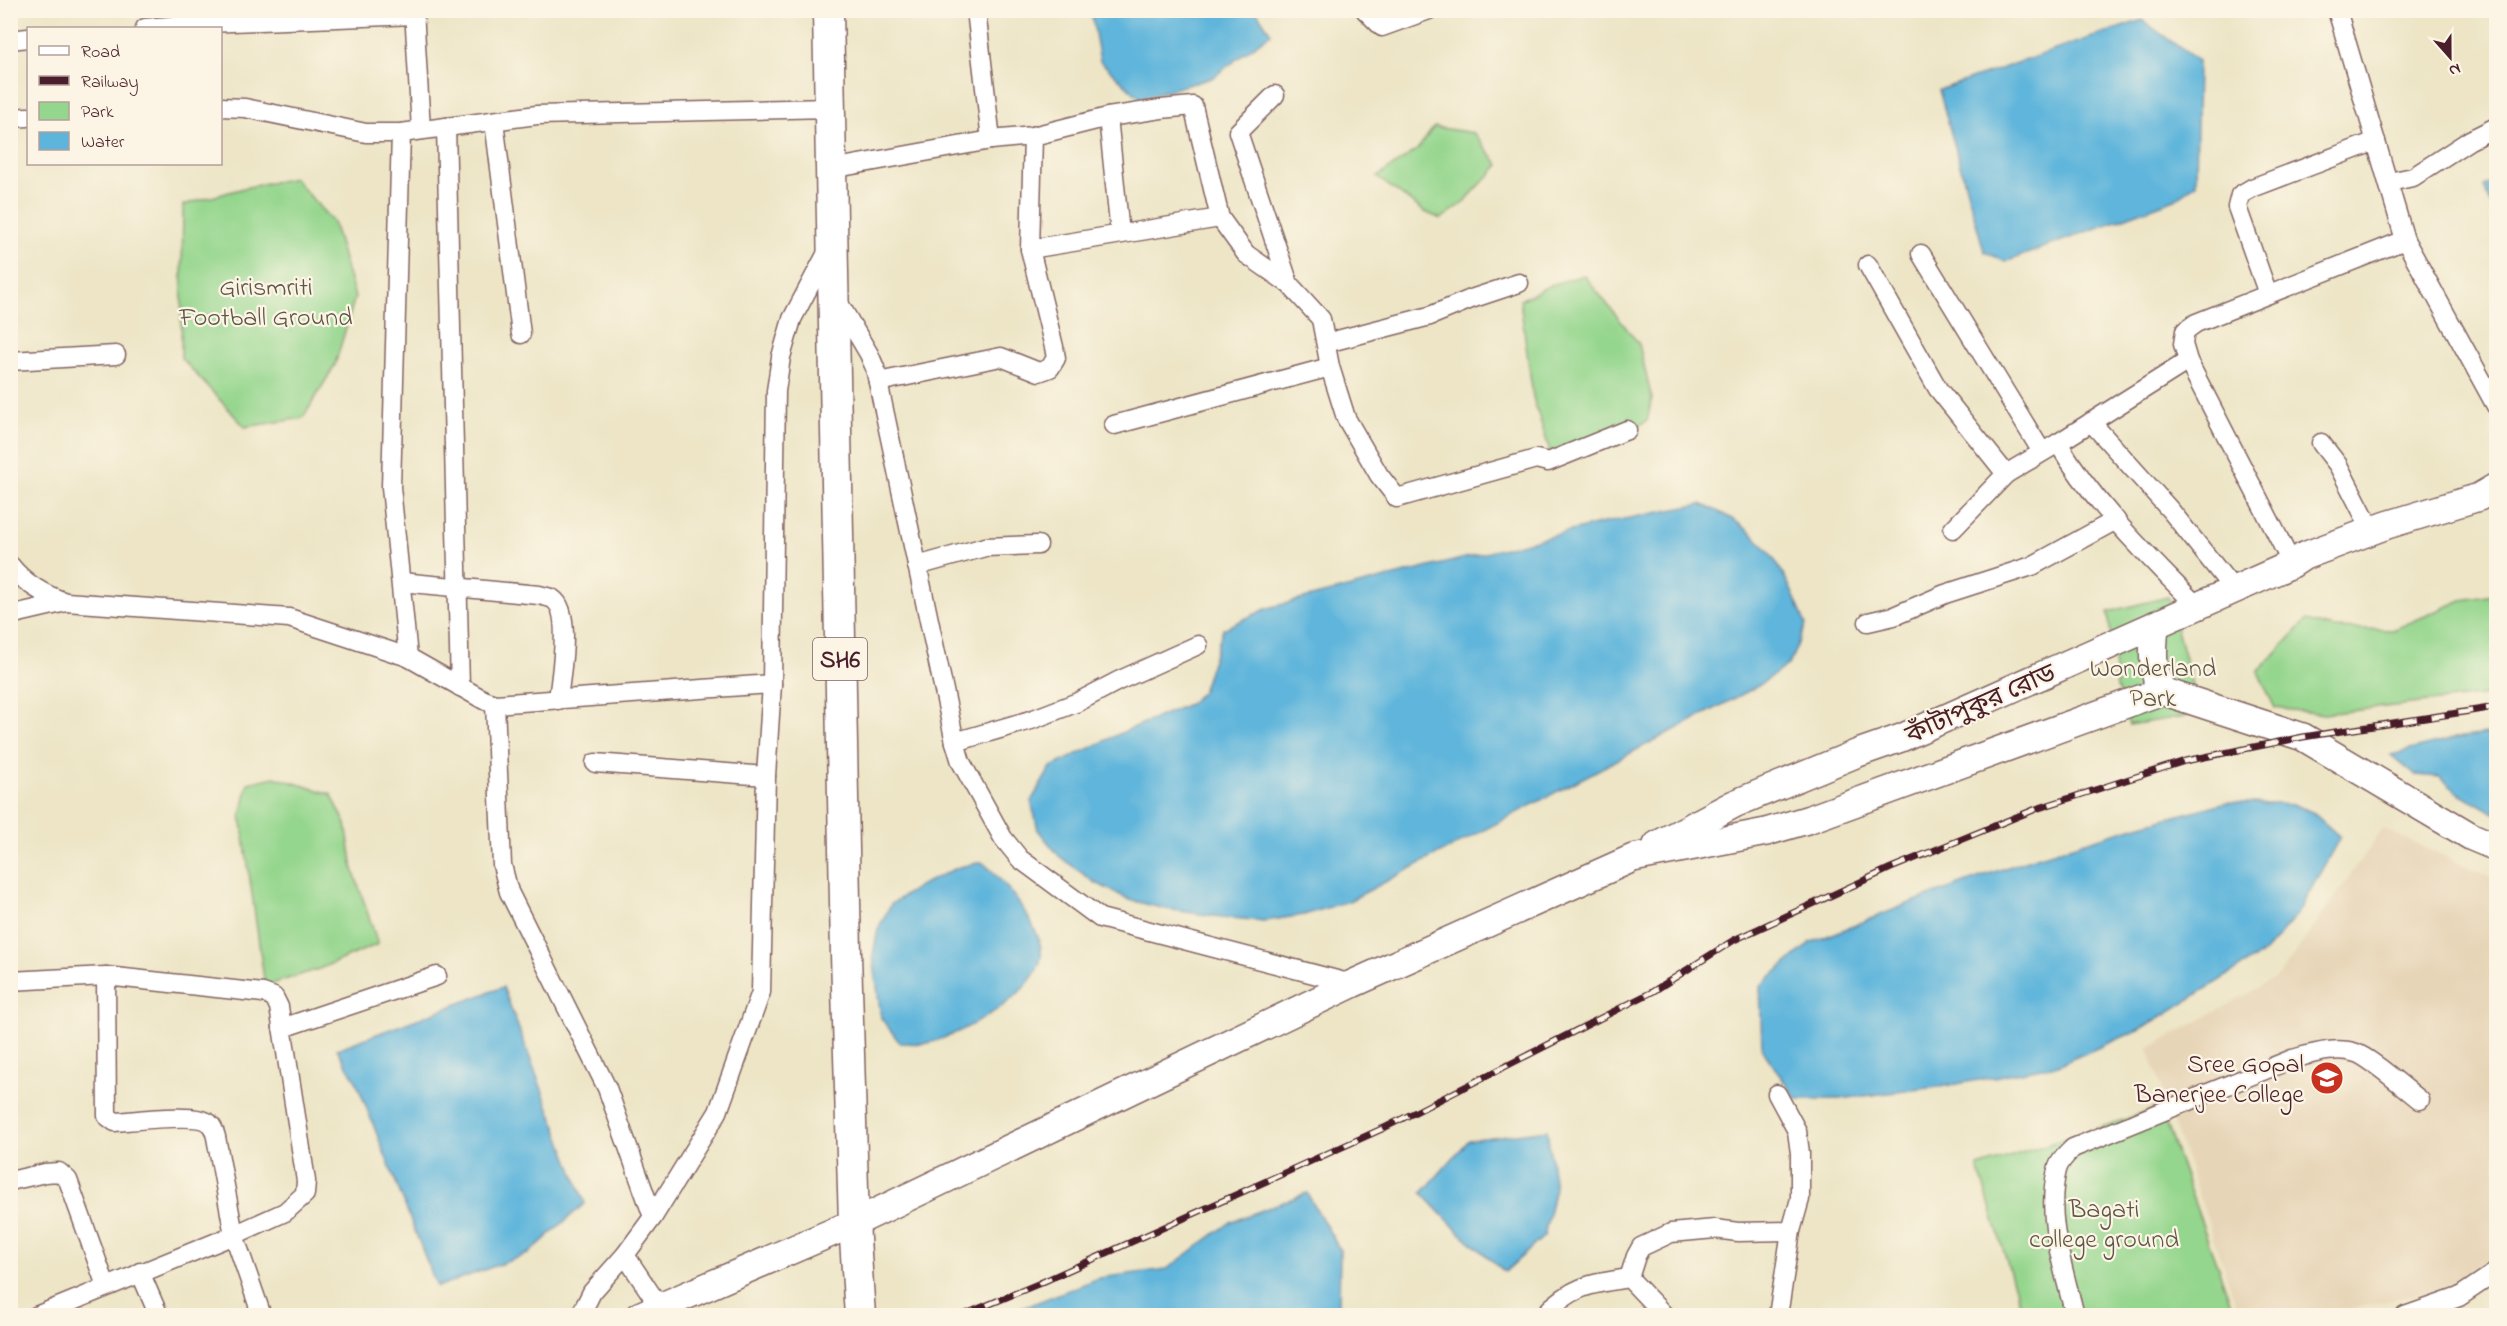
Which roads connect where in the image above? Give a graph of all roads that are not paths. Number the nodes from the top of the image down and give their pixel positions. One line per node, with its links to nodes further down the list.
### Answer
1 (828, 10): 13 (main road, SH6)
2 (976, 10): 23 (street)
3 (1365, 10): 4 (street)
4 (1429, 10)
5 (2337, 10): 24 (street)
6 (414, 13): 7 (street); 20 (street)
7 (207, 17): 8 (street)
8 (151, 27)
9 (27, 38): 10 (street)
10 (10, 40)
11 (1275, 95): 35 (street)
12 (222, 107): 21 (street)
13 (830, 108): 17 (street); 25 (main road, SH6)
14 (10, 117): 15 (street)
15 (27, 117)
16 (1108, 117): 22 (street); 27 (street); 28 (street)
17 (494, 121): 18 (street); 38 (street)
18 (446, 127): 20 (street); 62 (street)
19 (2496, 127): 26 (street)
20 (421, 130): 21 (street)
21 (401, 133): 61 (street)
22 (1033, 136): 23 (street); 31 (street)
23 (992, 140): 25 (street)
24 (2376, 141): 26 (street); 36 (street)
25 (831, 169): 30 (main road, SH6)
26 (2389, 182): 29 (street)
27 (1220, 218): 28 (street); 35 (street)
28 (1120, 234): 31 (street)
29 (2405, 240): 36 (street); 45 (street)
30 (833, 242): 37 (main road, SH6); 71 (street)
31 (1030, 249): 44 (street)
32 (1921, 254): 51 (street)
33 (1868, 265): 52 (street)
34 (1519, 283): 39 (street)
35 (1289, 284): 39 (street)
36 (2268, 294): 42 (street)
37 (835, 296): 44 (street); 90 (main road, SH6)
38 (521, 334)
39 (1326, 343): 43 (street)
40 (116, 355): 41 (street)
41 (10, 361)
42 (2188, 361): 46 (street); 58 (street)
43 (1330, 367): 47 (street); 48 (street)
44 (878, 382): 60 (street)
45 (2496, 406)
46 (2091, 422): 49 (street); 63 (street)
47 (1114, 425)
48 (1628, 430)
49 (2058, 443): 51 (street); 54 (street)
50 (2321, 443): 56 (street)
51 (2042, 452): 52 (street)
52 (2006, 474): 55 (street)
53 (2496, 488): 56 (main road, কাঁটাপুকুর রোড)
54 (2116, 520): 65 (street); 67 (street)
55 (1953, 529)
56 (2372, 531): 58 (main road, কাঁটাপুকুর রোড)
57 (1038, 545): 60 (street)
58 (2292, 564): 63 (main road, কাঁটাপুকুর রোড)
59 (10, 565): 64 (street)
60 (917, 566): 76 (street)
61 (401, 582): 62 (street); 70 (street)
62 (458, 587): 72 (street); 74 (street)
63 (2234, 590): 65 (main road, কাঁটাপুকুর রোড)
64 (66, 603): 66 (street); 70 (street)
65 (2197, 606): 68 (main road, কাঁটাপুকুর রোড)
66 (10, 615)
67 (1869, 622)
68 (2155, 625): 73 (main road); 80 (main road, কাঁটাপুকুর রোড)
69 (1198, 645): 76 (street)
70 (408, 657): 72 (street)
71 (772, 684): 74 (street); 78 (street)
72 (460, 687): 75 (street)
73 (2162, 691): 79 (main road); 80 (main road)
74 (558, 700): 75 (street)
75 (495, 704): 89 (street)
76 (955, 742): 84 (street)
77 (596, 763): 78 (street)
78 (766, 776): 89 (street)
79 (2496, 847)
80 (1633, 858): 84 (main road)
81 (105, 976): 83 (street); 85 (street); 92 (street)
82 (437, 976): 85 (street)
83 (10, 981)
84 (1352, 984): 90 (main road)
85 (282, 1028): 92 (street)
86 (1777, 1094): 91 (street)
87 (2420, 1100): 108 (street)
88 (10, 1182): 97 (street)
89 (653, 1217): 93 (street)
90 (855, 1223): 99 (main road); 100 (main road, SH6)
91 (1791, 1231): 96 (street); 107 (street)
92 (234, 1235): 94 (street); 103 (street)
93 (625, 1255): 99 (street); 104 (street)
94 (140, 1272): 97 (street); 102 (street)
95 (2496, 1272): 109 (street)
96 (1629, 1278): 105 (street); 106 (street)
97 (106, 1286): 98 (street)
98 (59, 1311): 101 (street)
99 (649, 1311)
100 (860, 1311)
101 (36, 1316)
102 (159, 1316)
103 (262, 1316)
104 (580, 1316)
105 (1543, 1316)
106 (1665, 1316)
107 (1778, 1316)
108 (2075, 1316)
109 (2405, 1316)

